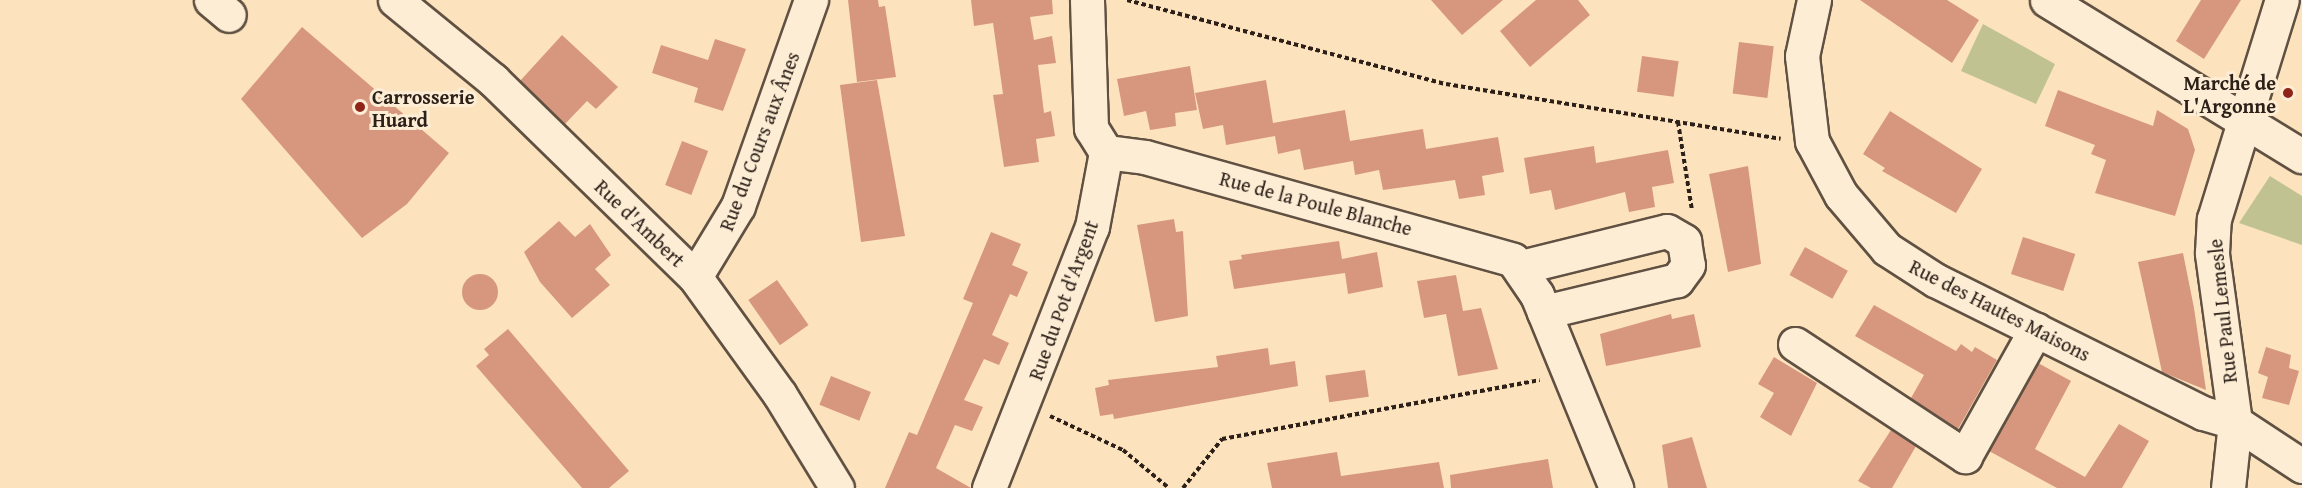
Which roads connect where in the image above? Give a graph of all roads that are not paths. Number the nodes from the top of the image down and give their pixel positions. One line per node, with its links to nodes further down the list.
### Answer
1 (395, 0): 11 (street, Rue d'Ambert)
2 (811, 0): 11 (street, Rue du Cours aux Ânes)
3 (1088, 0): 8 (street)
4 (1814, 0): 13 (street, Rue des Hautes Maisons)
5 (2047, 0): 7 (street)
6 (2288, 9): 7 (street, Rue Paul Lemesle)
7 (2244, 121): 9 (street); 15 (street, Rue Paul Lemesle)
8 (1106, 152): 10 (street, Rue de la Poule Blanche); 18 (street, Rue du Pot d'Argent)
9 (2302, 156)
10 (1521, 267): 12 (street); 12 (street)
11 (695, 277): 17 (street, Rue d'Ambert)
12 (1544, 312): 19 (street)
13 (2036, 329): 14 (street); 15 (street, Rue des Hautes Maisons)
14 (1795, 344)
15 (2235, 422): 16 (street, Rue des Hautes Maisons); 20 (street, Rue Paul Lemesle)
16 (2302, 466)
17 (837, 488)
18 (989, 488)
19 (1616, 488)
20 (2228, 488)

